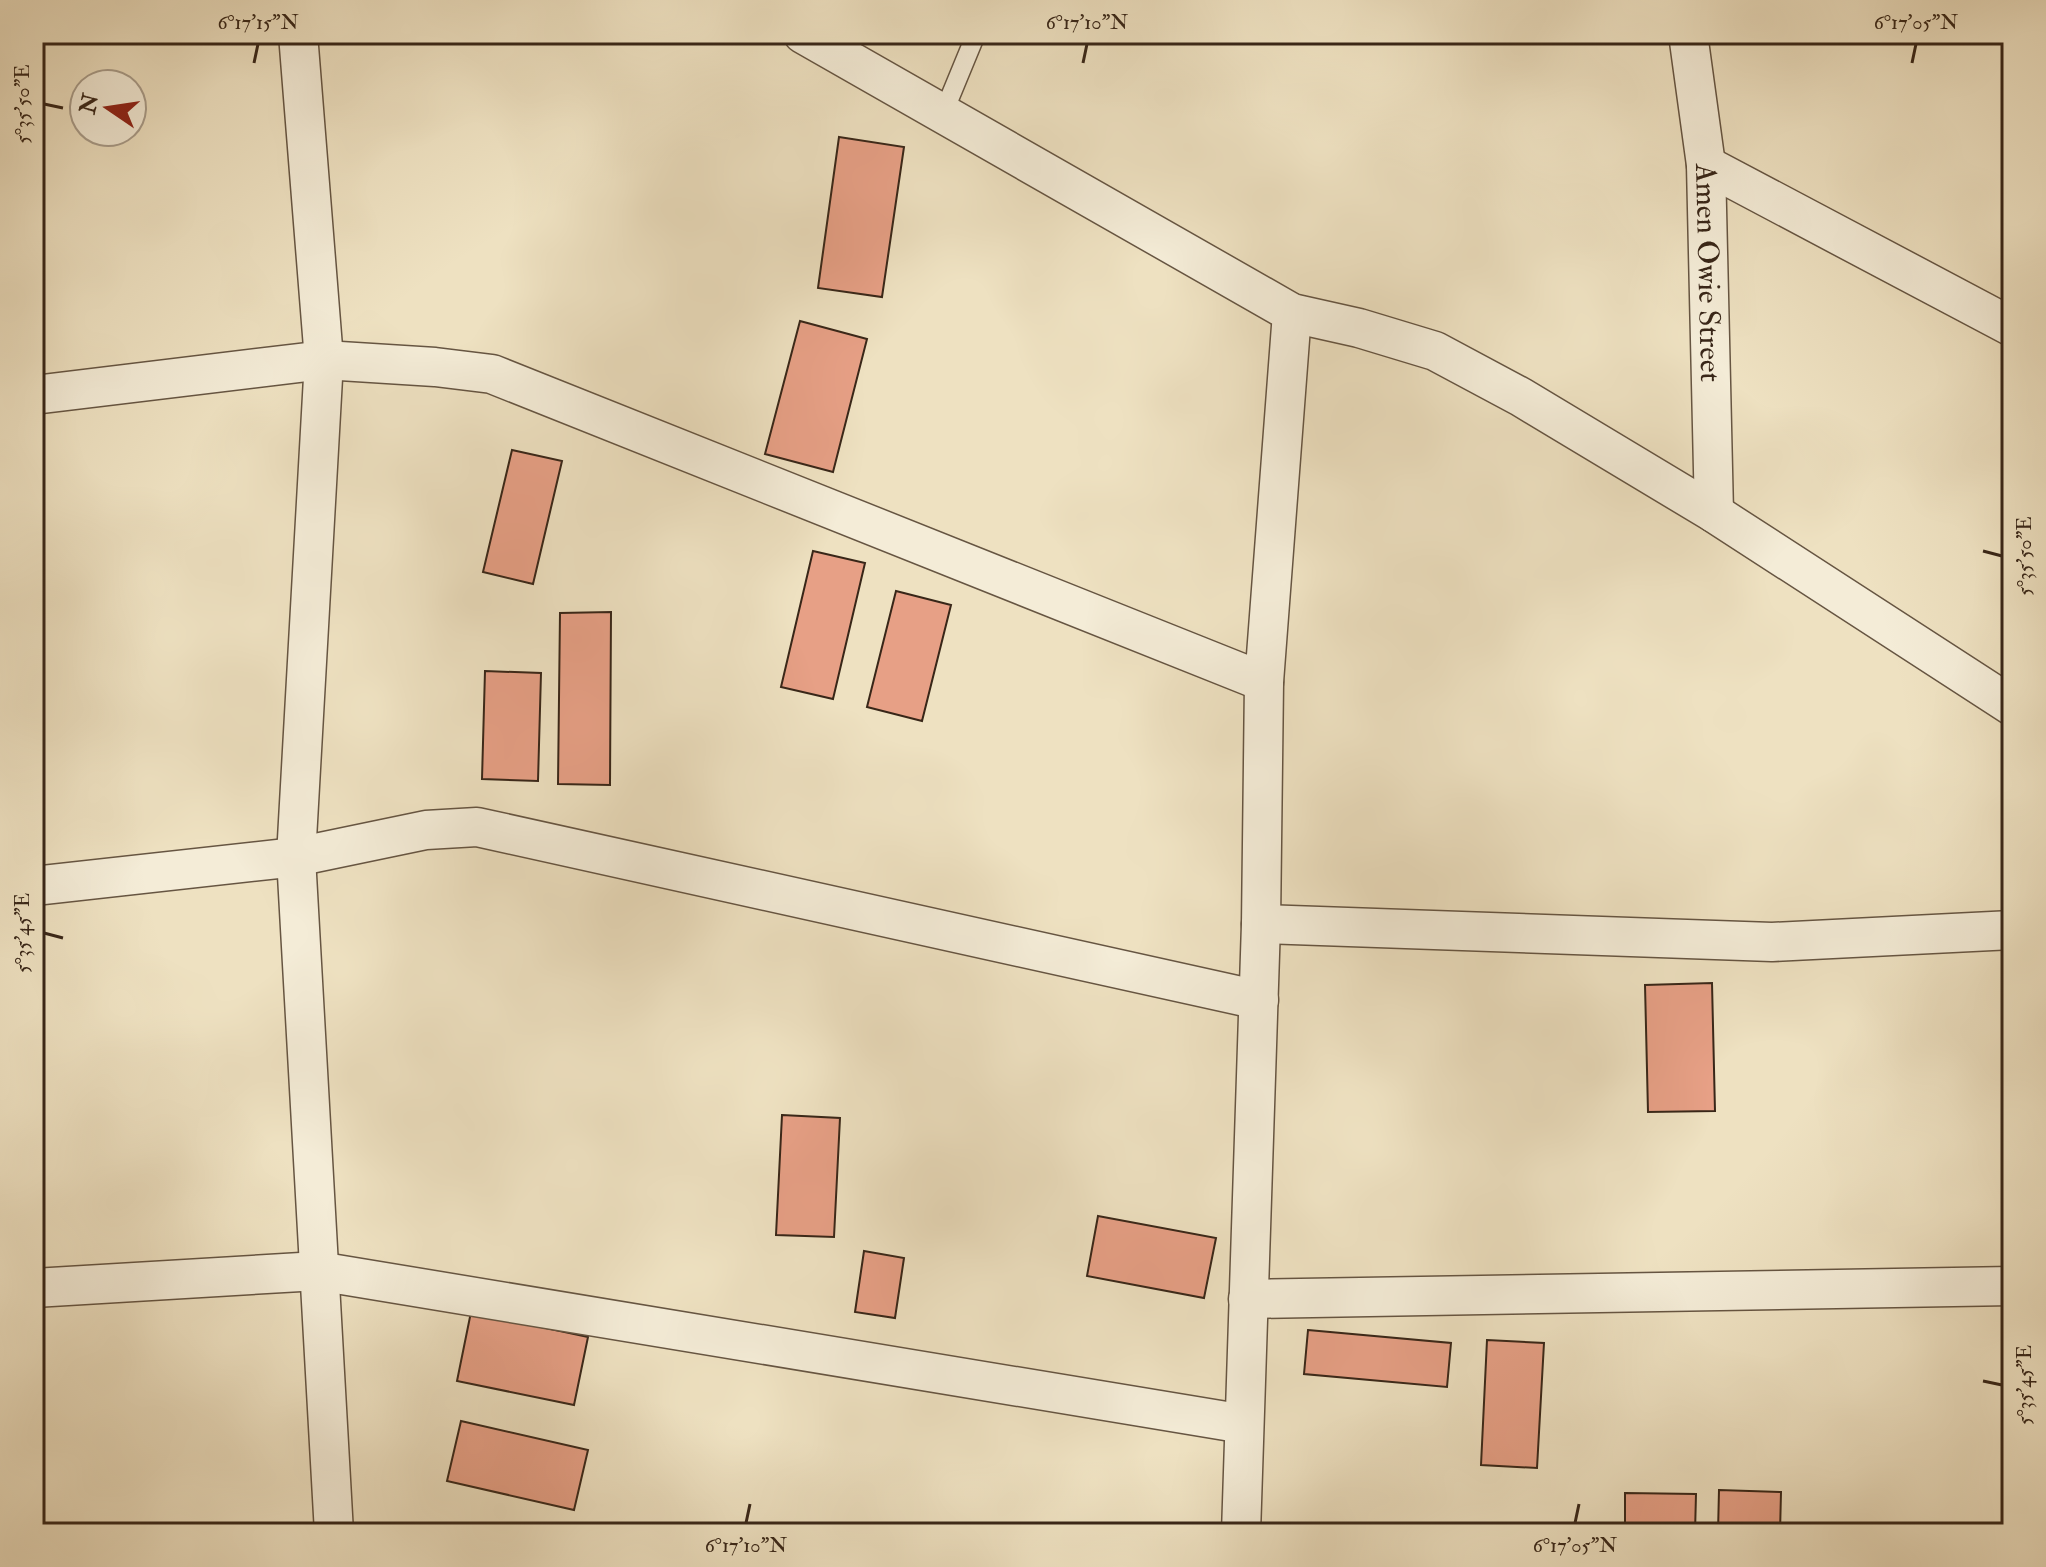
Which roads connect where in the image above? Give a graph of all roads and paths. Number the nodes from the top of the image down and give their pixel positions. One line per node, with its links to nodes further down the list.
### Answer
1 (298, 34): 9 (street)
2 (803, 34): 5 (street)
3 (976, 34): 5 (lane)
4 (1688, 34): 6 (street, Amen Owie Street)
5 (943, 114): 7 (street)
6 (1706, 165): 8 (street); 11 (street, Amen Owie Street)
7 (1292, 313): 11 (street); 12 (street)
8 (2012, 327)
9 (324, 360): 10 (street); 12 (street); 14 (street)
10 (34, 395)
11 (1714, 513): 13 (street)
12 (1264, 682): 16 (street)
13 (2012, 706)
14 (296, 857): 15 (street); 18 (street); 19 (street)
15 (34, 886)
16 (1261, 924): 17 (street); 18 (street)
17 (2012, 930)
18 (1259, 1000): 22 (street)
19 (318, 1271): 21 (street); 23 (street); 24 (street)
20 (2012, 1286): 22 (street)
21 (34, 1288)
22 (1248, 1299): 23 (street)
23 (1244, 1424): 25 (street)
24 (334, 1533)
25 (1241, 1533)

